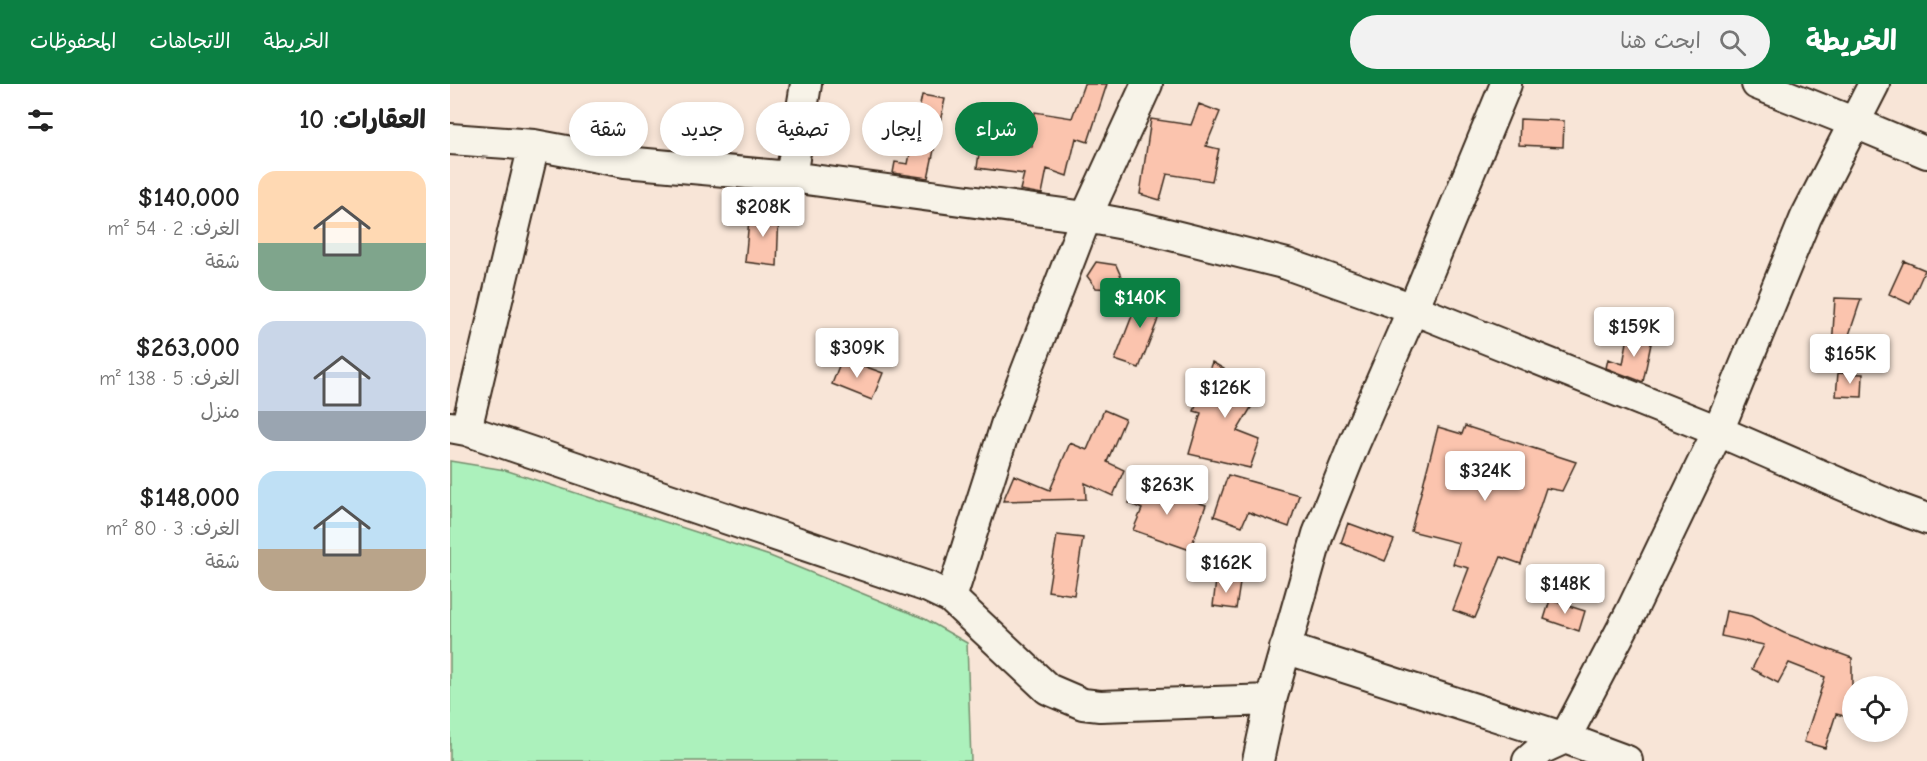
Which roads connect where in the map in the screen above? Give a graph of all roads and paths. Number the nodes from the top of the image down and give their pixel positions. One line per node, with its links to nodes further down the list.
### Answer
1 (806, 84): 10 (street)
2 (1147, 84): 11 (street)
3 (1506, 84): 12 (street)
4 (1757, 84): 6 (street)
5 (1874, 84): 6 (street)
6 (1853, 122): 9 (street); 14 (street)
7 (450, 139): 8 (street)
8 (534, 146): 10 (street); 13 (street)
9 (1927, 153)
10 (791, 177): 11 (street)
11 (1086, 218): 12 (street); 16 (street)
12 (1413, 309): 14 (street); 17 (street)
13 (458, 429): 16 (street)
14 (1718, 431): 15 (street); 19 (street)
15 (1927, 519)
16 (951, 598): 18 (street)
17 (1285, 648): 18 (street); 19 (street)
18 (1271, 700): 20 (street)
19 (1565, 738): 21 (street); 22 (street)
20 (1258, 761)
21 (1528, 761)
22 (1627, 761)

